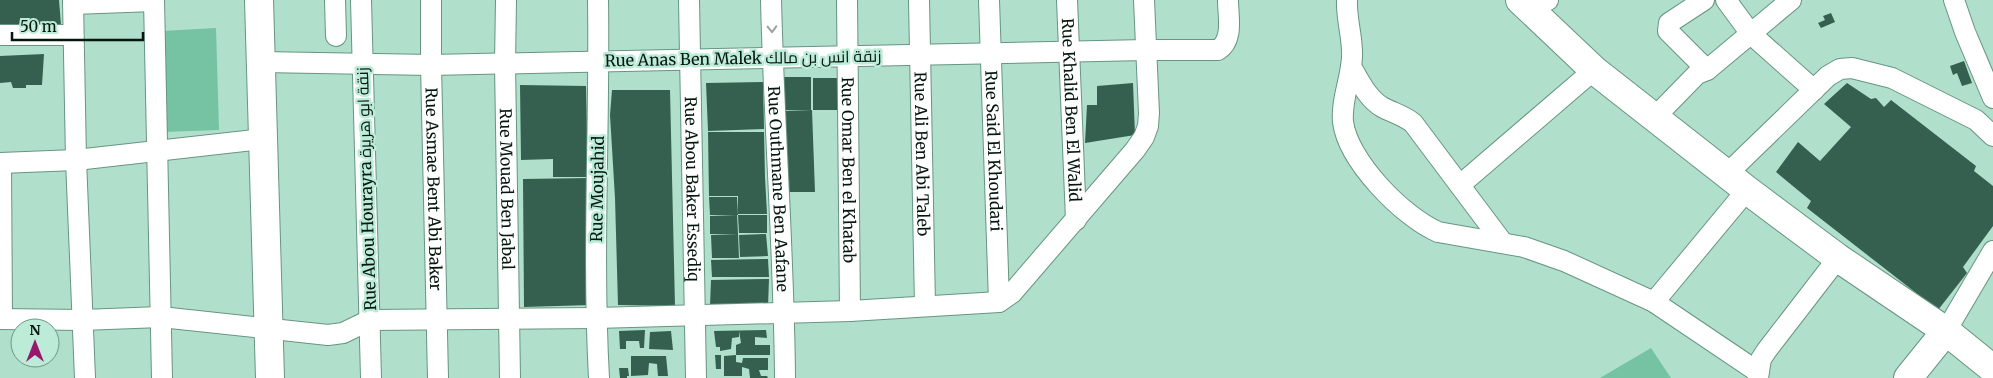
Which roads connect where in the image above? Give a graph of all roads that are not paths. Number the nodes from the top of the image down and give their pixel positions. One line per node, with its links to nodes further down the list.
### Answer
1 (154, 0): 21 (street); 48 (street)
2 (259, 0): 34 (street)
3 (335, 0): 26 (street)
4 (361, 0): 36 (street, Rue Abou Hourayra زنقة ابو هريرة)
5 (431, 0): 38 (street, Rue Asmae Bent Abi Baker)
6 (506, 0): 37 (street, Rue Mouad Ben Jabal)
7 (598, 0): 35 (street, Rue Moujahid)
8 (689, 0): 33 (street, Rue Abou Baker Essediq)
9 (771, 0): 32 (street, Rue Outhmane Ben Aafane, one-way to 32)
10 (846, 0): 31 (street, Rue Omar Ben el Khatab)
11 (919, 0): 30 (street, Rue Ali Ben Abi Taleb)
12 (989, 0): 29 (street, Rue Said El Khoudari)
13 (1067, 0): 28 (street, Rue Khalid Ben El Walid)
14 (1144, 0): 27 (street)
15 (1228, 0): 27 (street, Rue Anas Ben Malek زنقة انس بن مالك)
16 (1347, 0): 39 (street)
17 (1704, 0): 41 (street)
18 (1726, 0): 23 (street)
19 (1791, 0): 23 (street)
20 (1954, 0): 43 (street)
21 (73, 2): 24 (street)
22 (1533, 3): 40 (street)
23 (1751, 34): 41 (street); 42 (street)
24 (72, 35): 25 (street); 49 (street)
25 (0, 36)
26 (336, 36)
27 (1146, 50): 28 (street, Rue Anas Ben Malek زنقة انس بن مالك); 53 (street)
28 (1069, 51): 29 (street, Rue Anas Ben Malek زنقة انس بن مالك); 53 (street, Rue Khalid Ben El Walid)
29 (990, 53): 30 (street, Rue Anas Ben Malek زنقة انس بن مالك); 57 (street, Rue Said El Khoudari)
30 (919, 55): 31 (street, Rue Anas Ben Malek زنقة انس بن مالك); 59 (street, Rue Ali Ben Abi Taleb)
31 (848, 56): 32 (street, Rue Anas Ben Malek زنقة انس بن مالك); 61 (street, Rue Omar Ben el Khatab)
32 (772, 58): 33 (street, Rue Anas Ben Malek زنقة انس بن مالك); 60 (street, Rue Outhmane Ben Aafane)
33 (690, 60): 35 (street, Rue Anas Ben Malek زنقة انس بن مالك); 62 (street, Rue Abou Baker Essediq)
34 (261, 62): 36 (street, Rue Anas Ben Malek زنقة انس بن مالك); 47 (street)
35 (599, 62): 37 (street, Rue Anas Ben Malek زنقة انس بن مالك); 66 (street, Rue Moujahid)
36 (363, 64): 38 (street, Rue Anas Ben Malek زنقة انس بن مالك); 69 (street, Rue Abou Hourayra زنقة ابو هريرة)
37 (505, 64): 38 (street, Rue Anas Ben Malek زنقة انس بن مالك); 65 (street, Rue Mouad Ben Jabal)
38 (431, 65): 64 (street, Rue Asmae Bent Abi Baker)
39 (1351, 67): 52 (street); 54 (street)
40 (1594, 70): 45 (street); 52 (street)
41 (1706, 70): 45 (street)
42 (1814, 90): 44 (street); 51 (street)
43 (1993, 98)
44 (1984, 116): 46 (street)
45 (1655, 117): 51 (street)
46 (1993, 136)
47 (263, 139): 48 (street); 70 (street)
48 (157, 151): 49 (street); 63 (street)
49 (76, 160): 50 (street); 68 (street)
50 (0, 163): 67 (street)
51 (1737, 182): 56 (street); 58 (street)
52 (1460, 185): 54 (street)
53 (1076, 220): 57 (street)
54 (1504, 243): 58 (street)
55 (1993, 251): 71 (street)
56 (1838, 258): 71 (street); 73 (street)
57 (999, 302): 59 (street)
58 (1654, 302): 73 (street)
59 (925, 306): 61 (street)
60 (785, 311): 61 (street); 62 (street); 82 (street, Rue Outhmane Ben Aafane)
61 (850, 311)
62 (693, 315): 66 (street); 81 (street, Rue Abou Baker Essediq)
63 (161, 317): 68 (street); 70 (street); 75 (street)
64 (436, 318): 65 (street); 69 (street); 78 (street, Rue Asmae Bent Abi Baker)
65 (509, 318): 66 (street); 79 (street, Rue Mouad Ben Jabal)
66 (596, 318): 80 (street, Rue Moujahid)
67 (1, 319): 68 (street)
68 (82, 320): 74 (street)
69 (370, 320): 70 (street); 77 (street, Rue Abou Hourayra زنقة ابو هريرة)
70 (269, 328): 76 (street)
71 (1946, 331): 72 (street); 83 (street)
72 (1993, 369)
73 (1758, 375)
74 (85, 378)
75 (162, 378)
76 (270, 378)
77 (372, 378)
78 (438, 378)
79 (510, 378)
80 (599, 378)
81 (696, 378)
82 (785, 378)
83 (1908, 378)

